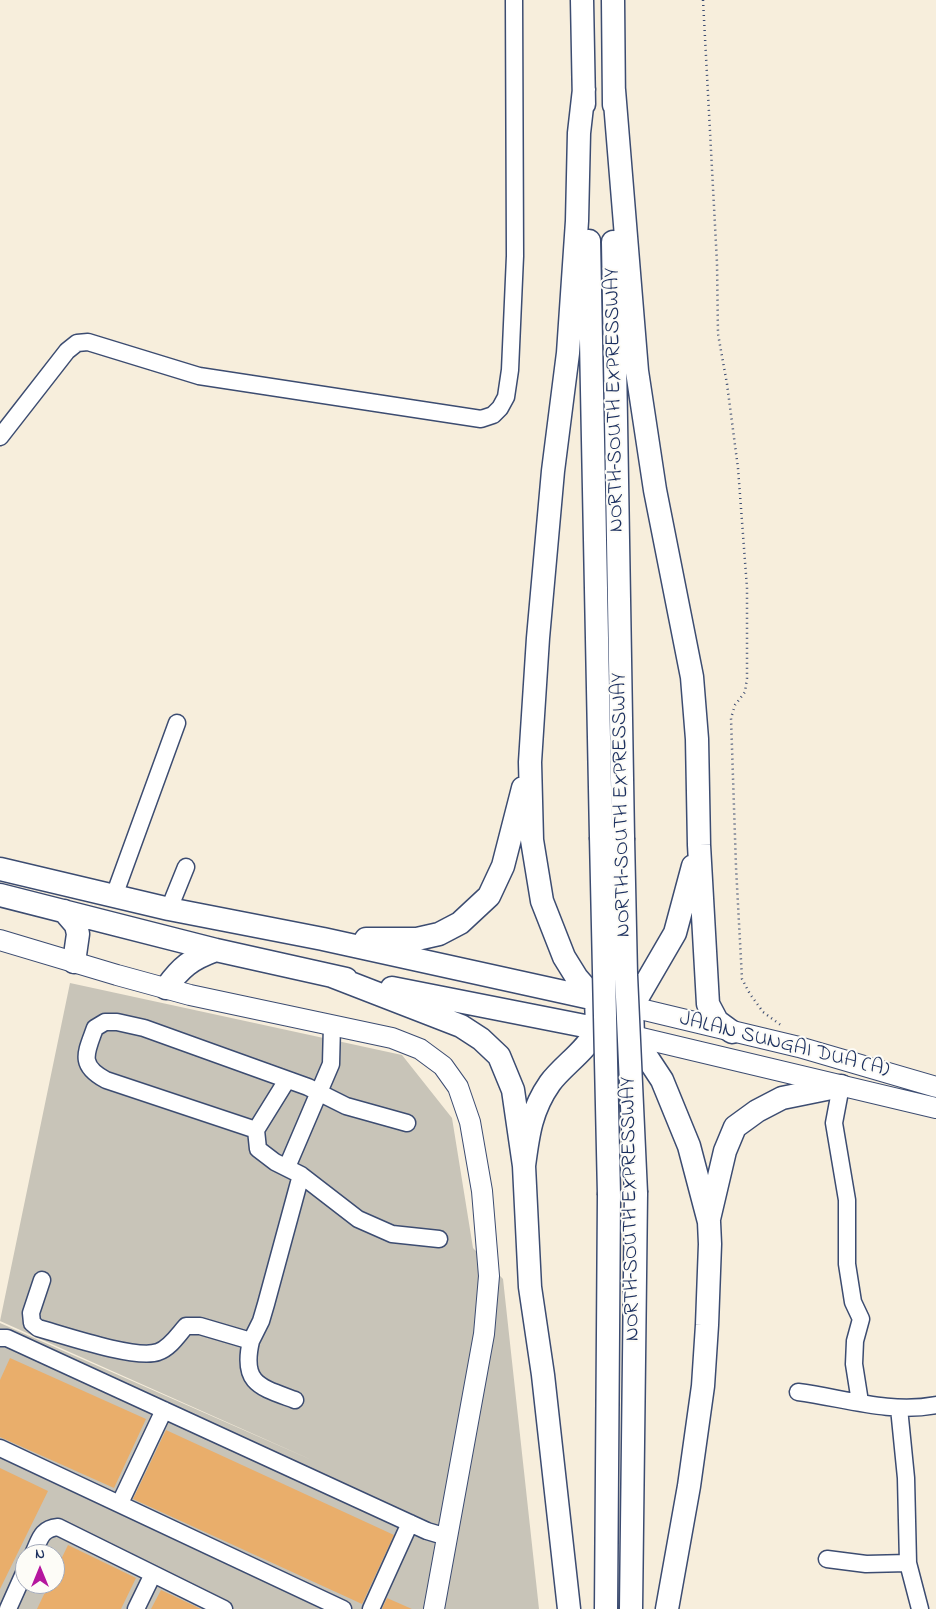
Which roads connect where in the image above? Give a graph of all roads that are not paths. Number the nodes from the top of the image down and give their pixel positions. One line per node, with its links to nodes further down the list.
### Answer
1 (514, 0): 6 (street)
2 (582, 0): 4 (highway, NORTH–SOUTH EXPRESSWAY)
3 (613, 0): 5 (highway, NORTH–SOUTH EXPRESSWAY)
4 (584, 89): 8 (highway); 9 (highway, NORTH–SOUTH EXPRESSWAY)
5 (614, 90): 9 (highway, NORTH–SOUTH EXPRESSWAY); 10 (highway)
6 (0, 437)
7 (177, 722): 14 (street)
8 (530, 762): 17 (highway); 23 (highway)
9 (612, 838): 65 (highway, NORTH–SOUTH EXPRESSWAY, bridge); 66 (highway, NORTH–SOUTH EXPRESSWAY, bridge)
10 (699, 845): 24 (highway); 27 (highway)
11 (186, 868): 15 (street)
12 (0, 869): 14 (highway)
13 (0, 894): 16 (highway)
14 (114, 896): 15 (highway)
15 (169, 909): 17 (highway)
16 (64, 911): 19 (highway); 20 (highway)
17 (322, 939): 23 (highway)
18 (0, 940): 20 (main road)
19 (216, 950): 21 (highway); 22 (highway)
20 (74, 962): 22 (main road)
21 (332, 976): 26 (highway); 36 (highway)
22 (166, 988): 25 (main road)
23 (596, 1000): 24 (highway); 26 (highway)
24 (632, 1007): 27 (main road, JALAN SUNGAI DUA (A)); 28 (highway)
25 (332, 1025): 32 (street); 52 (main road)
26 (596, 1028): 28 (highway); 36 (highway)
27 (732, 1032): 31 (main road, JALAN SUNGAI DUA (A))
28 (634, 1036): 30 (main road, JALAN SUNGAI DUA (A)); 38 (highway)
29 (287, 1080): 32 (street); 35 (street); 35 (street)
30 (841, 1086): 33 (main road, JALAN SUNGAI DUA (A)); 38 (highway); 45 (street)
31 (936, 1087)
32 (319, 1093): 34 (street); 37 (street)
33 (936, 1108)
34 (407, 1122)
35 (256, 1130): 37 (street)
36 (524, 1166): 64 (highway)
37 (294, 1171): 39 (street); 42 (street)
38 (709, 1222): 67 (highway)
39 (438, 1239)
40 (42, 1280): 42 (street)
41 (0, 1338): 48 (street)
42 (250, 1341): 44 (street)
43 (798, 1392): 45 (street)
44 (295, 1400)
45 (860, 1402): 47 (street)
46 (936, 1405): 47 (street)
47 (899, 1408): 55 (street)
48 (164, 1410): 50 (street); 51 (street)
49 (0, 1448): 50 (street)
50 (120, 1504): 61 (street)
51 (410, 1523): 52 (street); 62 (street)
52 (447, 1537): 63 (main road)
53 (38, 1544): 56 (street)
54 (827, 1559): 55 (street)
55 (908, 1563): 68 (street)
56 (153, 1574): 59 (street); 60 (street)
57 (15, 1594): 58 (street)
58 (8, 1609)
59 (136, 1609)
60 (224, 1609)
61 (343, 1609)
62 (371, 1609)
63 (434, 1609)
64 (569, 1609)
65 (606, 1609)
66 (631, 1609)
67 (667, 1609)
68 (920, 1609)

